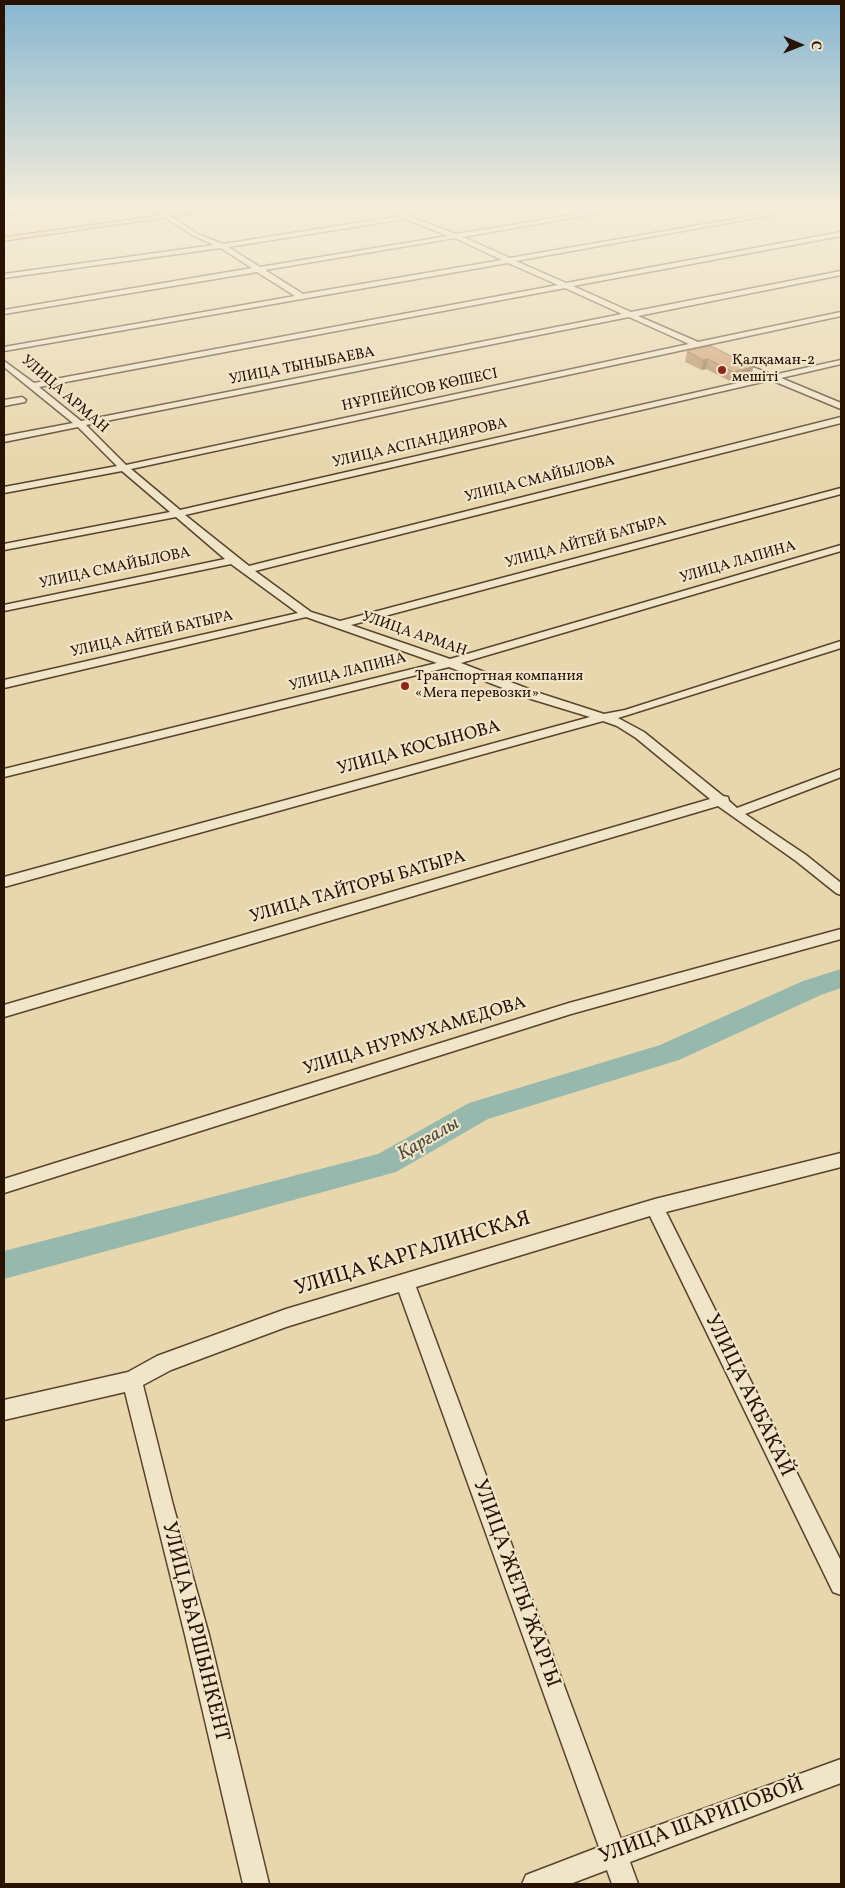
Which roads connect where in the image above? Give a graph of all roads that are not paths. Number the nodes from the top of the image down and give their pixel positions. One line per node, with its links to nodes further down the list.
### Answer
1 (98, 296): 7 (street)
2 (307, 296): 6 (street)
3 (512, 296): 17 (street)
4 (589, 296): 9 (street)
5 (729, 296): 9 (street, УЛИЦА ТЫНЫБАЕВА)
6 (302, 297): 11 (street)
7 (4, 312)
8 (841, 314): 10 (street, НҰРПЕЙІСОВ КӨШЕСІ)
9 (633, 316): 10 (street); 22 (street, УЛИЦА ТЫНЫБАЕВА)
10 (698, 346): 12 (street); 24 (street, НҰРПЕЙІСОВ КӨШЕСІ)
11 (4, 348)
12 (706, 350)
13 (724, 358): 16 (street)
14 (841, 362): 16 (street, УЛИЦА АСПАНДИЯРОВА)
15 (4, 363): 17 (street, УЛИЦА АРМАН)
16 (775, 378): 20 (street); 27 (street, УЛИЦА АСПАНДИЯРОВА)
17 (31, 386): 22 (street, УЛИЦА АРМАН)
18 (22, 400): 19 (street)
19 (4, 403)
20 (841, 406)
21 (841, 420): 31 (street, УЛИЦА СМАЙЫЛОВА)
22 (81, 425): 23 (street, УЛИЦА ТЫНЫБАЕВА); 24 (street, УЛИЦА АРМАН)
23 (4, 439)
24 (124, 468): 25 (street, НҰРПЕЙІСОВ КӨШЕСІ); 27 (street, УЛИЦА АРМАН)
25 (4, 490)
26 (841, 491): 34 (street, УЛИЦА АЙТЕЙ БАТЫРА)
27 (179, 513): 28 (street, УЛИЦА АСПАНДИЯРОВА); 30 (street, УЛИЦА АРМАН)
28 (4, 547)
29 (841, 548): 36 (street, УЛИЦА ЛАПИНА)
30 (233, 560): 31 (street, УЛИЦА АРМАН); 32 (street, УЛИЦА СМАЙЫЛОВА)
31 (247, 570): 33 (street, УЛИЦА АРМАН)
32 (4, 608)
33 (307, 614): 34 (street, УЛИЦА АРМАН); 37 (street, УЛИЦА АЙТЕЙ БАТЫРА)
34 (339, 624): 36 (street, УЛИЦА АРМАН)
35 (841, 644): 38 (street, УЛИЦА КОСЫНОВА)
36 (450, 663): 38 (street, УЛИЦА АРМАН); 39 (street, УЛИЦА ЛАПИНА)
37 (4, 684)
38 (606, 717): 41 (street, УЛИЦА АРМАН); 43 (street, УЛИЦА КОСЫНОВА)
39 (4, 773)
40 (841, 773): 42 (street)
41 (723, 800): 42 (street, УЛИЦА АРМАН); 46 (street, УЛИЦА ТАЙТОРЫ БАТЫРА)
42 (735, 813): 44 (street, УЛИЦА АРМАН)
43 (4, 882)
44 (841, 890)
45 (841, 934): 48 (street, УЛИЦА НУРМУХАМЕДОВА)
46 (4, 1011)
47 (841, 1160): 49 (street, УЛИЦА КАРГАЛИНСКАЯ)
48 (4, 1186)
49 (655, 1207): 50 (street, УЛИЦА КАРГАЛИНСКАЯ); 53 (street, УЛИЦА АКБАКАЙ)
50 (405, 1283): 51 (street, УЛИЦА КАРГАЛИНСКАЯ); 55 (street, УЛИЦА ЖЕТЫ ЖАРГЫ)
51 (132, 1380): 52 (street, УЛИЦА КАРГАЛИНСКАЯ); 56 (street, УЛИЦА БАРШЫНКЕНТ)
52 (4, 1410)
53 (841, 1584)
54 (841, 1771): 55 (street, УЛИЦА ШАРИПОВОЙ)
55 (615, 1854): 57 (street, УЛИЦА ШАРИПОВОЙ); 58 (street, УЛИЦА ЖЕТЫ ЖАРГЫ)
56 (256, 1884)
57 (535, 1884)
58 (625, 1884)

